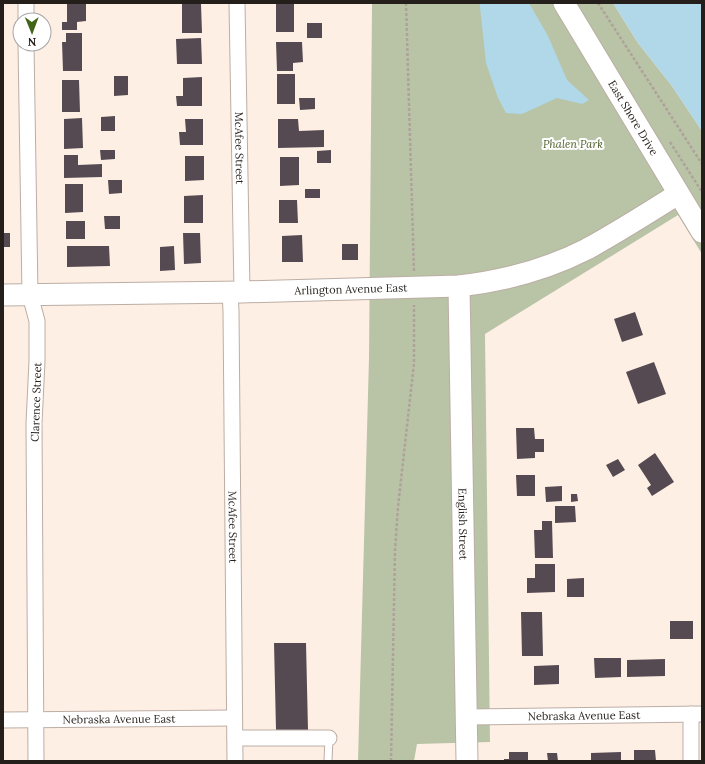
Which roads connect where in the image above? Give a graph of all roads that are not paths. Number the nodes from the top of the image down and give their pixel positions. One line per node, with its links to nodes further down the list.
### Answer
1 (237, 3): 7 (street, McAfee Street)
2 (564, 3): 4 (street, East Shore Drive)
3 (26, 52): 9 (street, Clarence Street)
4 (678, 194): 5 (street, East Shore Drive); 6 (street, Arlington Avenue East)
5 (702, 232)
6 (459, 286): 7 (street, Arlington Avenue East); 11 (street, English Street)
7 (236, 292): 9 (street, Arlington Avenue East); 12 (street, McAfee Street)
8 (3, 295): 9 (street, Arlington Avenue East)
9 (30, 295): 14 (street, Clarence Street)
10 (696, 714): 11 (street, Nebraska Avenue East); 21 (street)
11 (466, 717): 20 (street, English Street)
12 (234, 718): 14 (street, Nebraska Avenue East); 15 (street, McAfee Street)
13 (3, 720): 14 (street, Nebraska Avenue East)
14 (36, 720): 17 (street, Clarence Street)
15 (235, 738): 16 (street); 18 (street, McAfee Street)
16 (329, 738): 19 (lane)
17 (36, 761)
18 (235, 761)
19 (328, 761)
20 (467, 761)
21 (691, 761)

